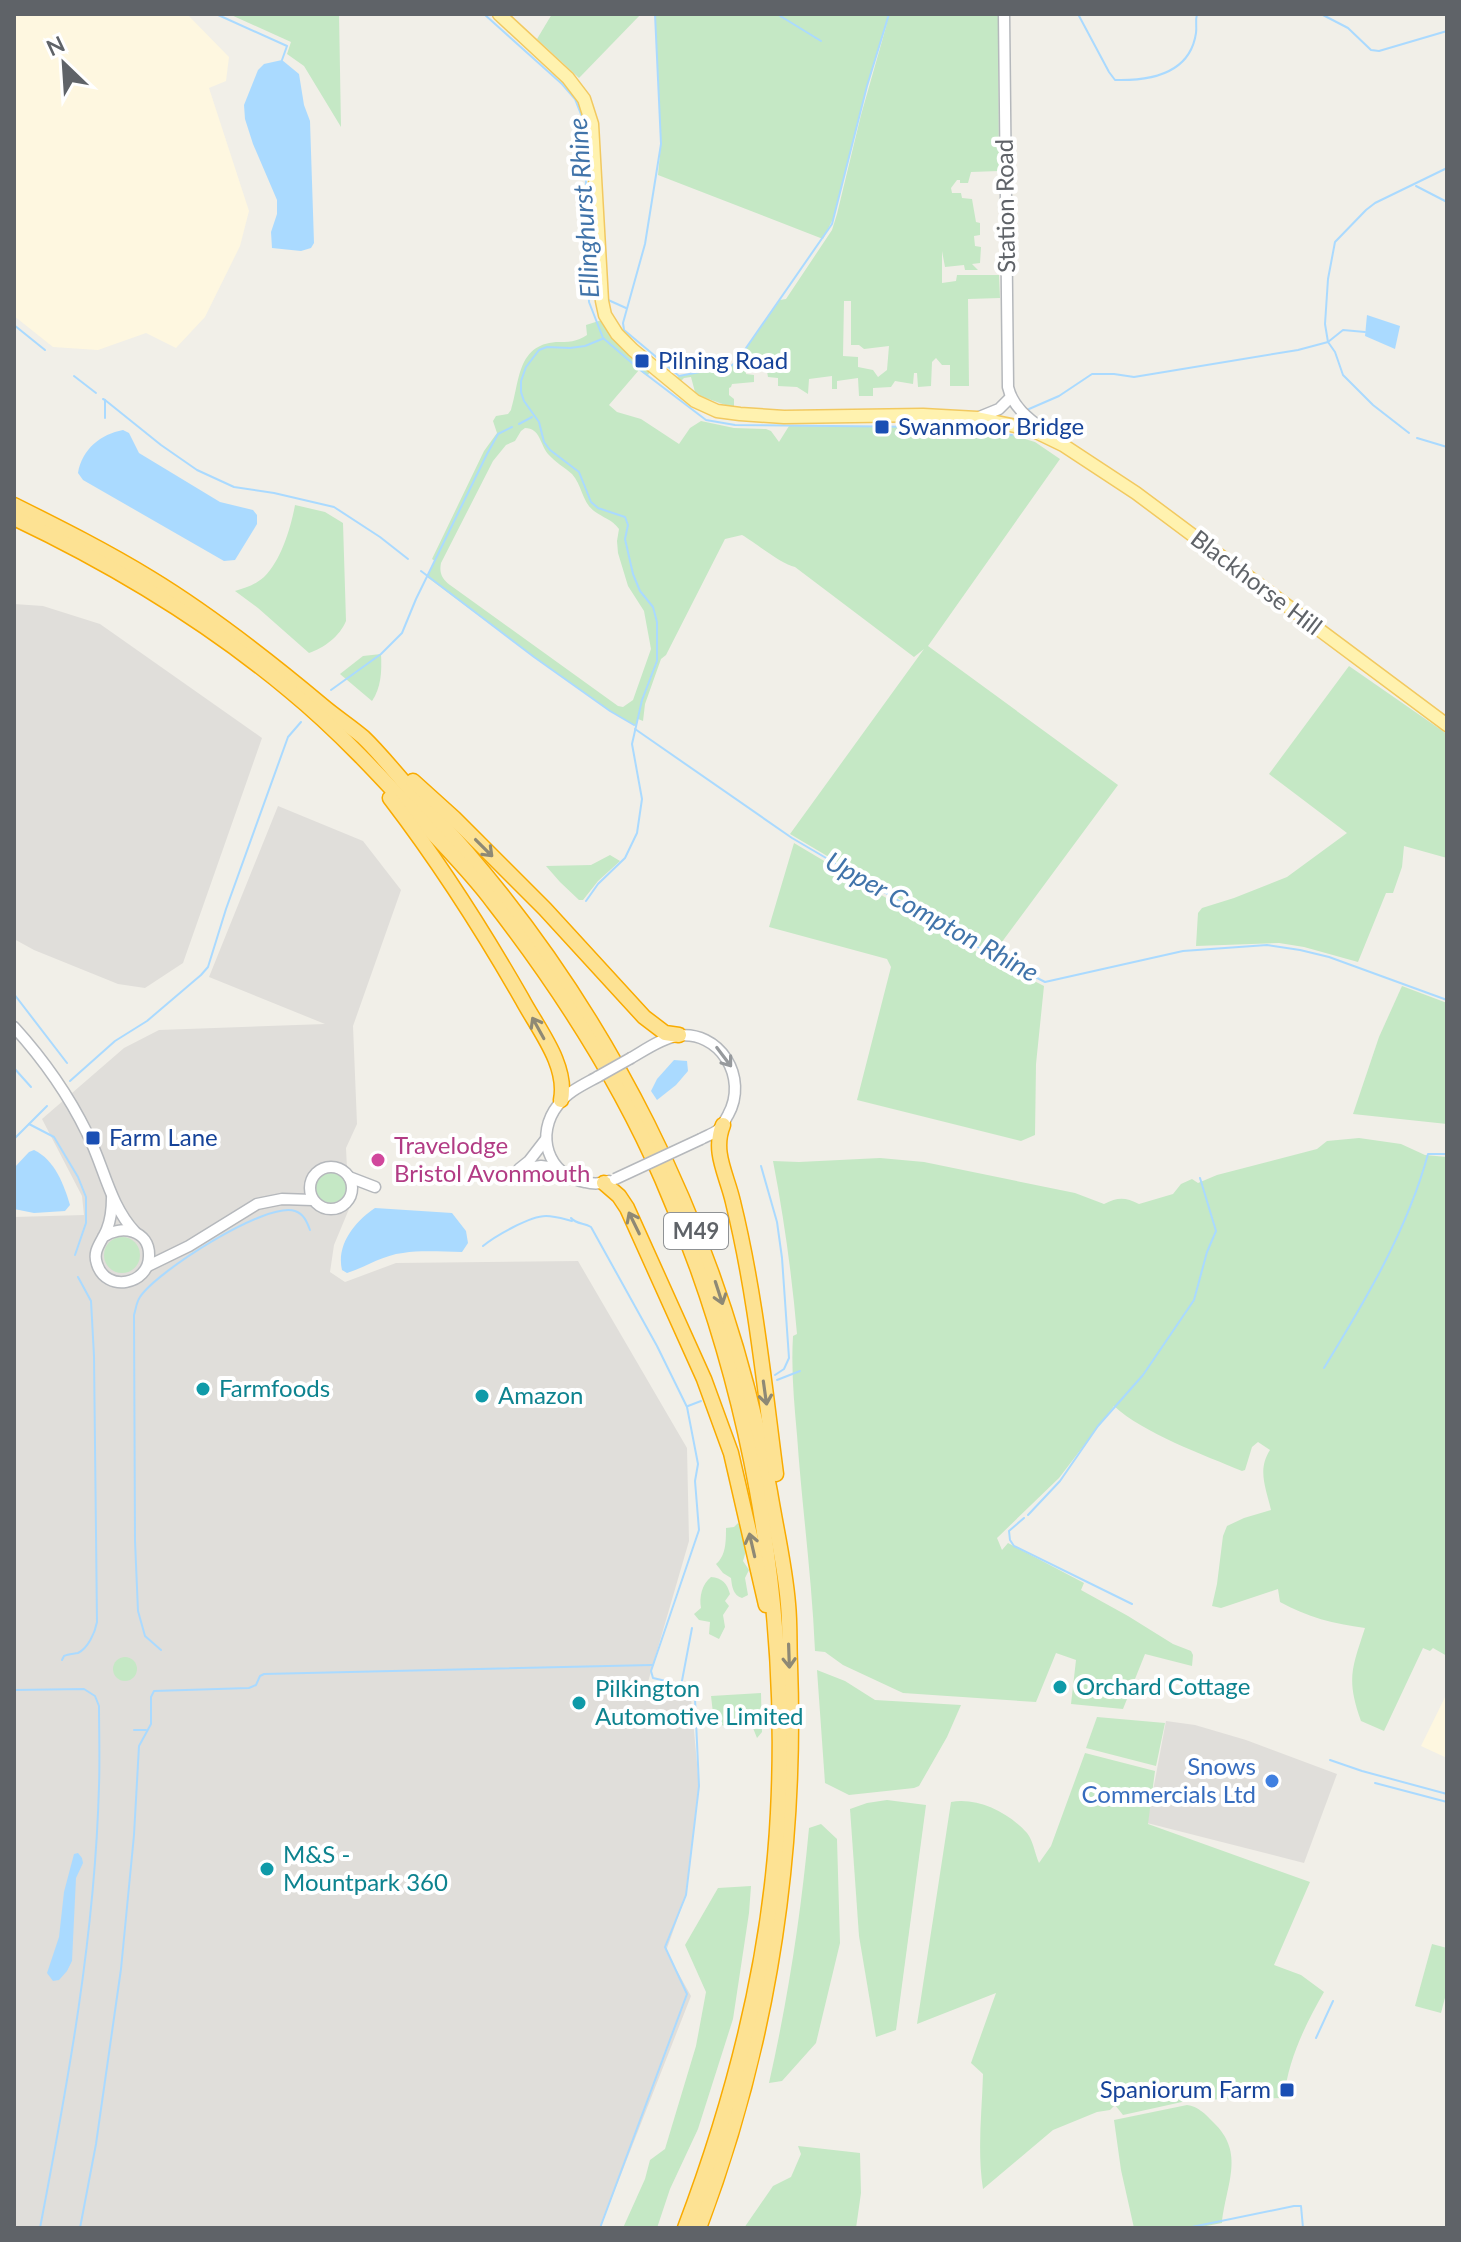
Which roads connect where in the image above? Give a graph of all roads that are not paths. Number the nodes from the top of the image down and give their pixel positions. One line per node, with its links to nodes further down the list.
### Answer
1 (499, 14): 4 (main road, Blackhorse Hill)
2 (1004, 14): 3 (street, Station Road)
3 (1010, 398): 4 (street); 5 (street)
4 (977, 418): 5 (main road, Blackhorse Hill)
5 (1063, 445): 9 (main road, Blackhorse Hill)
6 (14, 505): 10 (highway, M49)
7 (14, 518): 8 (highway, M49)
8 (329, 724): 13 (highway, M49, one-way to 8); 29 (highway, M49)
9 (1447, 725)
10 (364, 738): 12 (highway, M49, one-way to 12); 28 (highway, M49, one-way to 28)
11 (14, 1027): 21 (street)
12 (679, 1035): 13 (street, bridge); 14 (street, one-way to 14)
13 (561, 1100): 15 (street)
14 (723, 1125): 19 (street, bridge); 28 (highway, M49, one-way to 28)
15 (546, 1139): 16 (street); 16 (street)
16 (556, 1168): 19 (street)
17 (349, 1177): 18 (street); 20 (street); 20 (street)
18 (311, 1181): 22 (street); 23 (street)
19 (609, 1181): 29 (highway, M49, one-way to 19)
20 (351, 1195): 23 (street)
21 (112, 1196): 24 (street); 25 (street)
22 (282, 1199): 23 (street); 26 (street)
23 (313, 1200)
24 (139, 1235): 25 (street); 26 (street); 27 (street)
25 (103, 1237): 27 (street)
26 (177, 1250): 27 (street)
27 (148, 1266)
28 (788, 1604): 31 (highway, M49, one-way to 31)
29 (776, 1649): 30 (highway, M49)
30 (685, 2228)
31 (699, 2228)

